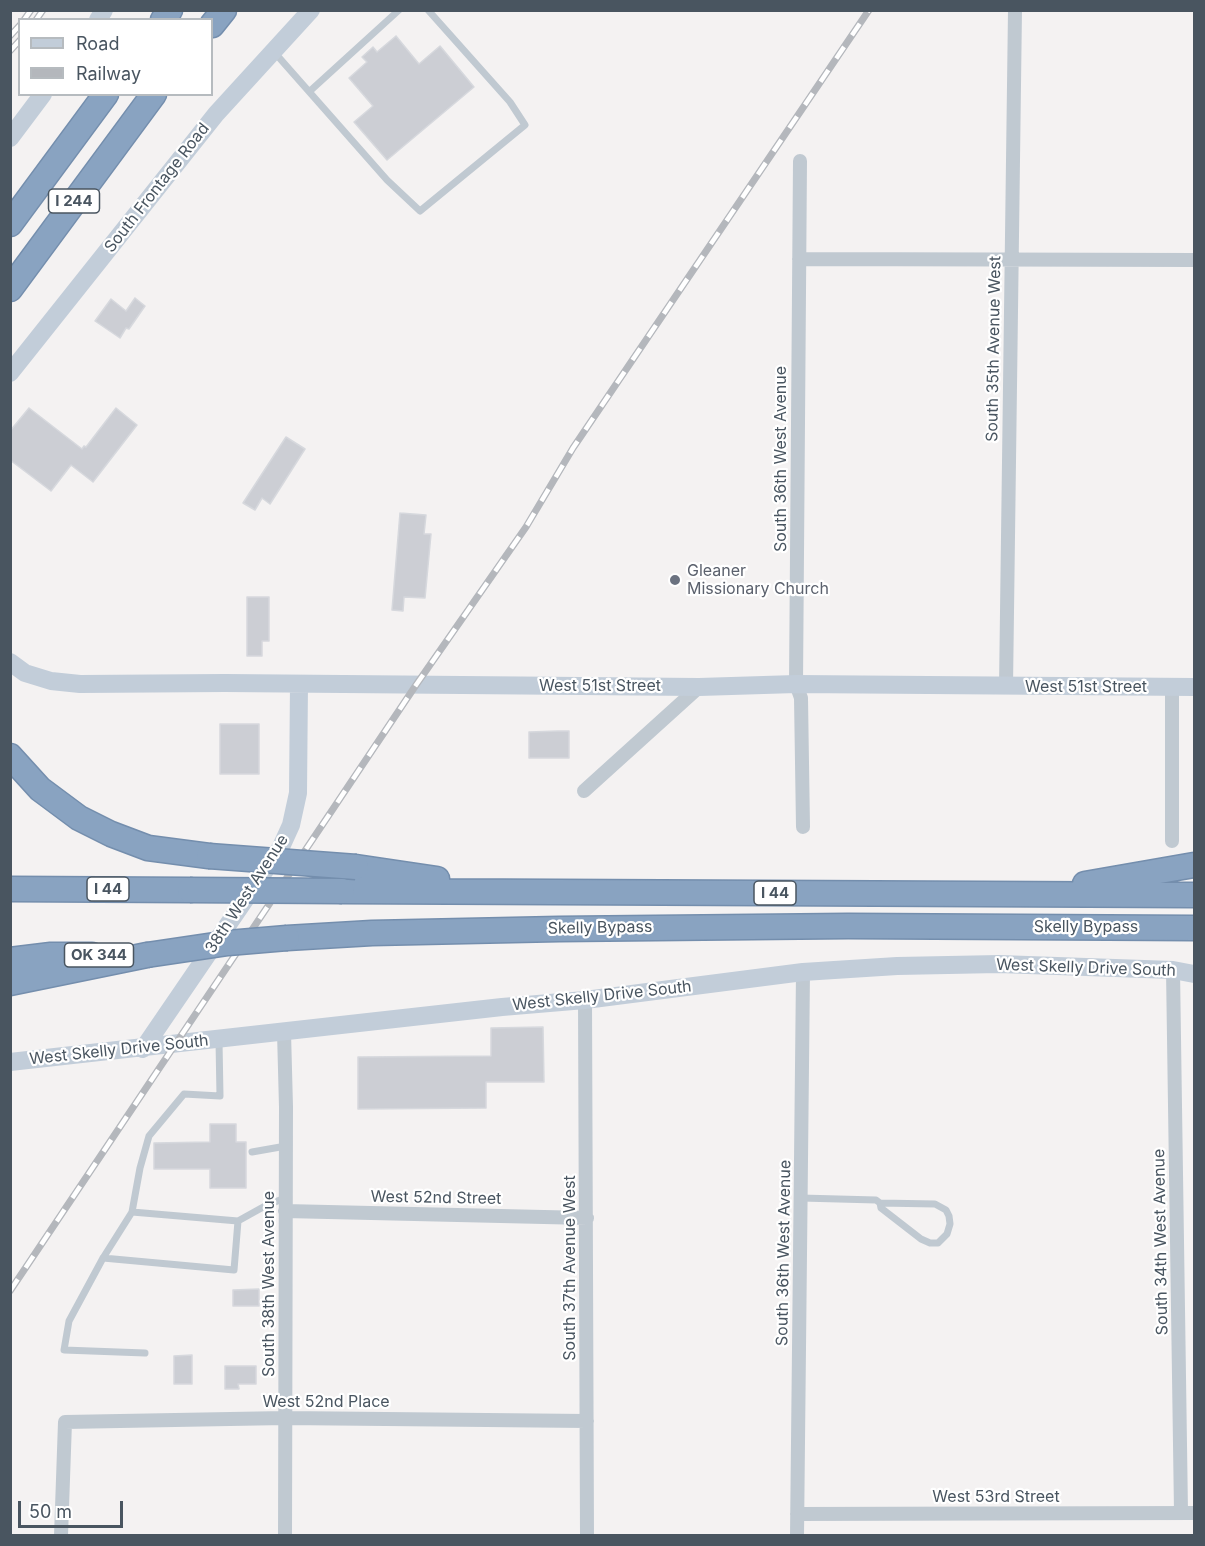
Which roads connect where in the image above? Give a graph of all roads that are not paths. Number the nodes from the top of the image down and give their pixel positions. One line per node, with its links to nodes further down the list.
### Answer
1 (224, 10): 6 (highway)
2 (311, 10): 7 (street, South Frontage Road)
3 (399, 10): 8 (lane)
4 (428, 10): 8 (lane)
5 (1015, 10): 16 (street, South 35th Avenue West)
6 (213, 24)
7 (273, 51): 8 (lane); 19 (street, South Frontage Road)
8 (310, 91)
9 (41, 96): 12 (street)
10 (105, 96): 14 (highway, I 244)
11 (153, 96): 18 (highway, I 244)
12 (10, 138)
13 (800, 161): 15 (street, South 36th West Avenue)
14 (10, 224)
15 (799, 259): 16 (street); 22 (street, South 36th West Avenue)
16 (1011, 259): 17 (street); 24 (street, South 35th Avenue West)
17 (1194, 260)
18 (10, 289)
19 (10, 373)
20 (10, 662): 21 (street, West 51st Street)
21 (298, 684): 23 (street, West 51st Street); 46 (street, 38th West Avenue)
22 (796, 684): 23 (street, West 51st Street); 24 (street, West 51st Street); 29 (street, South 36th West Avenue)
23 (699, 687): 28 (street)
24 (1006, 687): 25 (street, West 51st Street)
25 (1172, 687): 26 (street, West 51st Street); 30 (street)
26 (1194, 687)
27 (10, 756): 33 (highway, bridge)
28 (584, 791)
29 (803, 827)
30 (1172, 841)
31 (1194, 865): 34 (highway)
32 (16, 888): 33 (highway, Skelly Bypass / I 44, bridge)
33 (520, 891): 34 (highway, Skelly Bypass / I 44)
34 (1030, 894): 35 (highway, Skelly Bypass / I 44)
35 (1194, 895)
36 (1194, 928): 37 (highway, Skelly Bypass / I 44, bridge)
37 (147, 955): 38 (highway, OK 344); 42 (highway, Skelly Bypass / I 44)
38 (10, 960)
39 (1173, 970): 40 (street, West Skelly Drive South); 41 (street, West Skelly Drive South); 60 (street, South 34th West Avenue)
40 (803, 972): 43 (street, West Skelly Drive South); 50 (street, South 36th West Avenue)
41 (1194, 974)
42 (10, 983)
43 (585, 1000): 44 (street, West Skelly Drive South); 54 (street, South 37th Avenue West)
44 (284, 1032): 45 (street, West Skelly Drive South); 48 (street, South 38th West Avenue)
45 (219, 1039): 46 (street, West Skelly Drive South); 53 (lane)
46 (142, 1049): 47 (street, West Skelly Drive South)
47 (10, 1062)
48 (286, 1146): 49 (lane); 52 (street, South 38th West Avenue)
49 (252, 1152)
50 (801, 1198): 51 (lane); 61 (street, South 36th West Avenue)
51 (880, 1203): 51 (lane)
52 (285, 1204): 54 (street, West 52nd Street); 55 (lane); 58 (street, South 38th West Avenue)
53 (132, 1212): 55 (lane); 56 (lane)
54 (587, 1218): 59 (street, South 37th Avenue West)
55 (238, 1221): 56 (lane)
56 (103, 1258): 57 (lane)
57 (145, 1353)
58 (285, 1418): 59 (street, West 52nd Place); 62 (street, West 52nd Place); 63 (street, South 38th West Avenue)
59 (587, 1421): 64 (street, South 37th Avenue West)
60 (1188, 1512): 61 (street, West 53rd Street)
61 (797, 1514): 65 (street, South 36th West Avenue)
62 (62, 1536)
63 (285, 1536)
64 (587, 1536)
65 (797, 1536)

